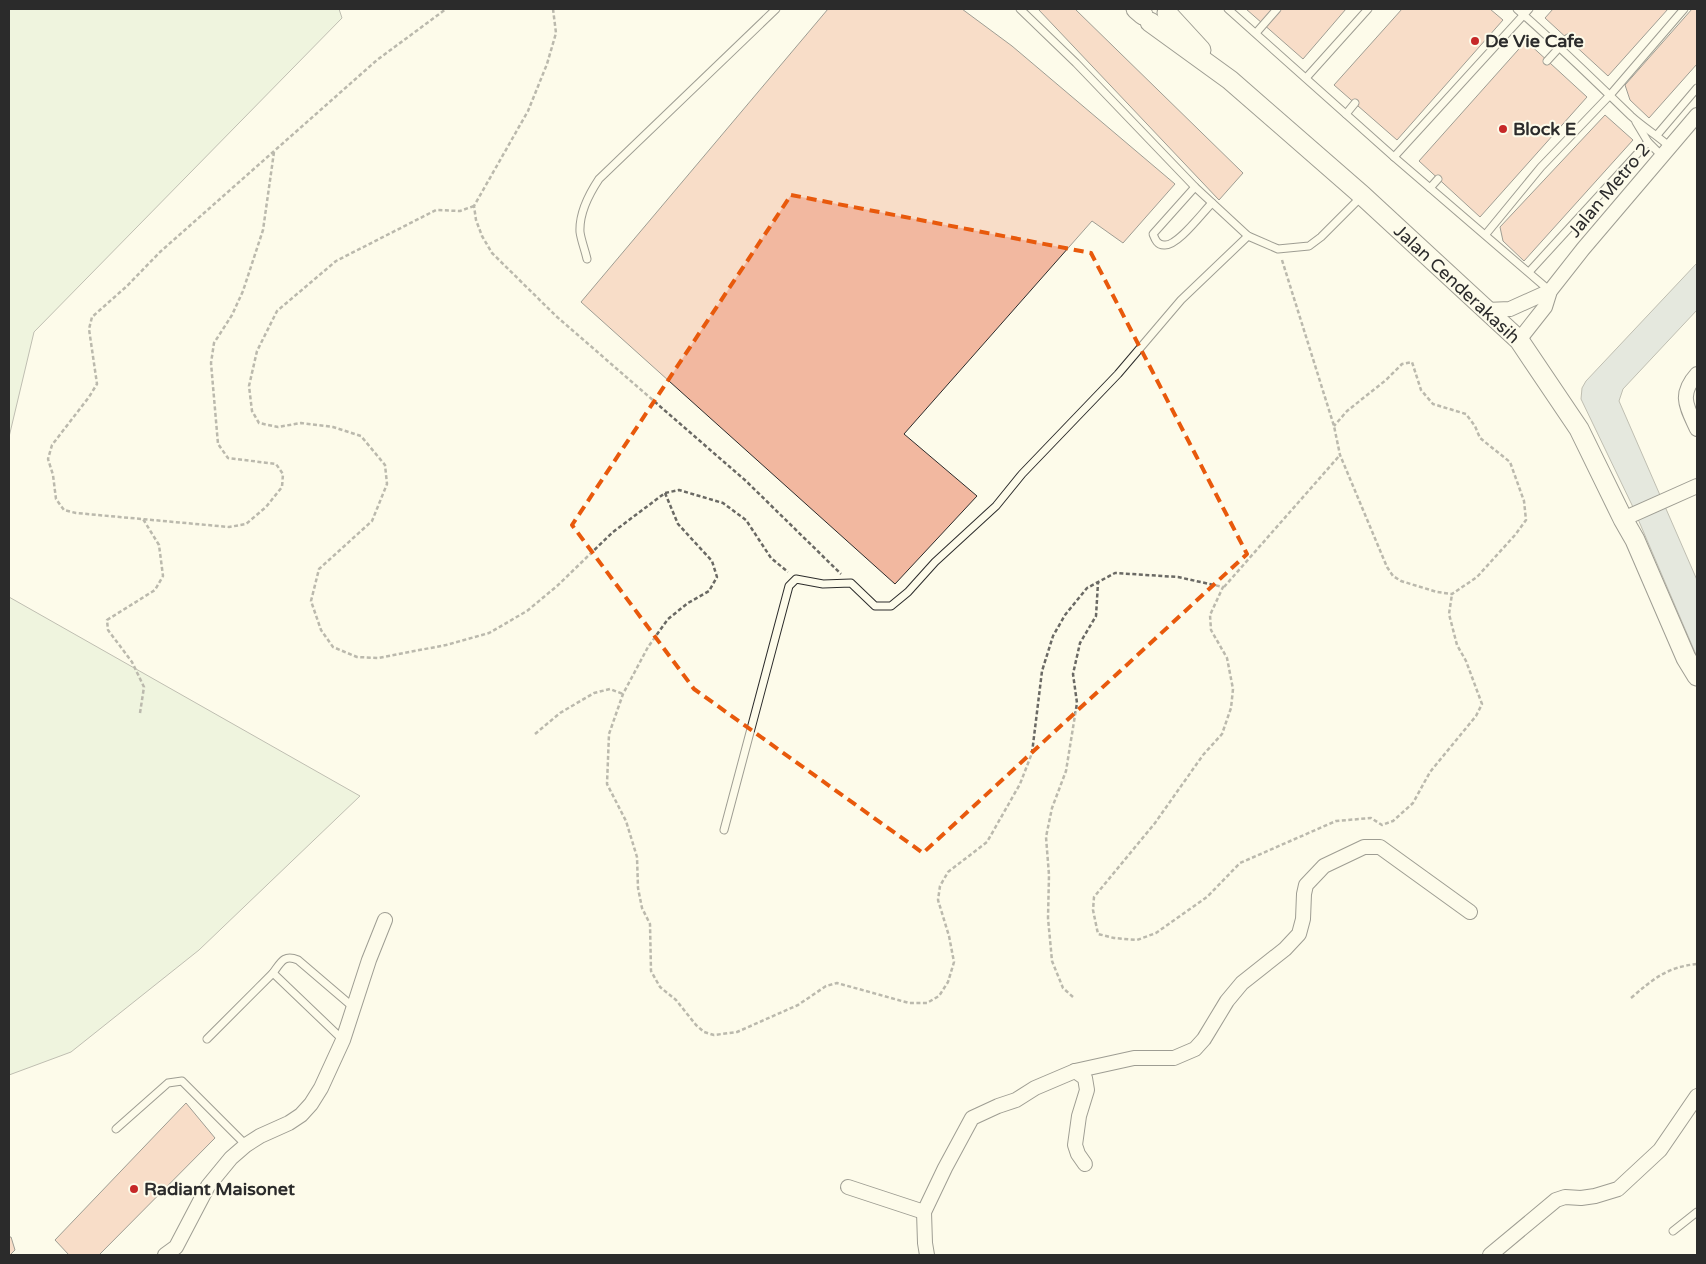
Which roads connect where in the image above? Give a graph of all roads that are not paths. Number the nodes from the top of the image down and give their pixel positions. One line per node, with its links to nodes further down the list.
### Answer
1 (776, 9): 35 (lane)
2 (1020, 9): 29 (lane)
3 (1228, 9): 12 (lane)
4 (1277, 9): 12 (lane)
5 (1368, 9): 16 (lane)
6 (1517, 9): 11 (lane)
7 (1530, 9): 11 (lane)
8 (1684, 9): 19 (lane)
9 (1168, 10): 10 (street); 17 (street)
10 (1143, 14): 17 (street, Jalan Cenderakasih)
11 (1524, 15): 14 (lane); 27 (lane)
12 (1256, 34): 16 (lane)
13 (1568, 38): 14 (lane)
14 (1560, 47): 15 (lane); 19 (lane)
15 (1547, 61)
16 (1306, 78): 21 (lane)
17 (1230, 80): 31 (street, Jalan Cenderakasih)
18 (1697, 88): 24 (lane)
19 (1611, 94): 23 (lane); 33 (lane)
20 (1355, 104): 21 (lane)
21 (1346, 114): 27 (lane)
22 (1697, 115): 26 (street, Jalan Metro 2)
23 (1633, 117): 24 (lane); 25 (lane)
24 (1657, 135): 26 (lane)
25 (1648, 142): 26 (lane); 36 (lane)
26 (1666, 152): 37 (street, Jalan Metro 2)
27 (1394, 157): 30 (lane)
28 (1438, 179): 30 (lane)
29 (1195, 187): 32 (lane); 32 (lane)
30 (1430, 188): 33 (lane)
31 (1362, 196): 34 (lane); 38 (street, Jalan Cenderakasih)
32 (1212, 203): 34 (lane)
33 (1486, 234): 36 (lane)
34 (1248, 236): 45 (lane)
35 (587, 259)
36 (1529, 272): 37 (lane)
37 (1550, 291): 38 (street, Jalan Metro 2); 39 (street, Jalan Metro 2)
38 (1486, 310): 39 (street, Jalan Cenderakasih)
39 (1519, 340): 43 (street, Jalan Cenderakasih)
40 (1697, 374): 41 (street)
41 (1697, 429)
42 (1697, 486): 43 (street)
43 (1627, 517): 44 (street, Jalan Cenderakasih)
44 (1697, 676)
45 (724, 830)
46 (1470, 912): 52 (street)
47 (385, 920): 49 (street)
48 (273, 973): 49 (lane); 50 (lane); 51 (lane)
49 (354, 1007): 51 (street)
50 (207, 1039)
51 (343, 1040): 55 (street)
52 (1075, 1071): 56 (street); 58 (street)
53 (1697, 1096): 63 (street)
54 (116, 1129): 55 (lane)
55 (246, 1145): 61 (street)
56 (1085, 1164)
57 (848, 1187): 58 (street)
58 (924, 1212): 62 (street)
59 (1697, 1212): 60 (lane)
60 (1673, 1231)
61 (165, 1255)
62 (927, 1255)
63 (1490, 1255)

